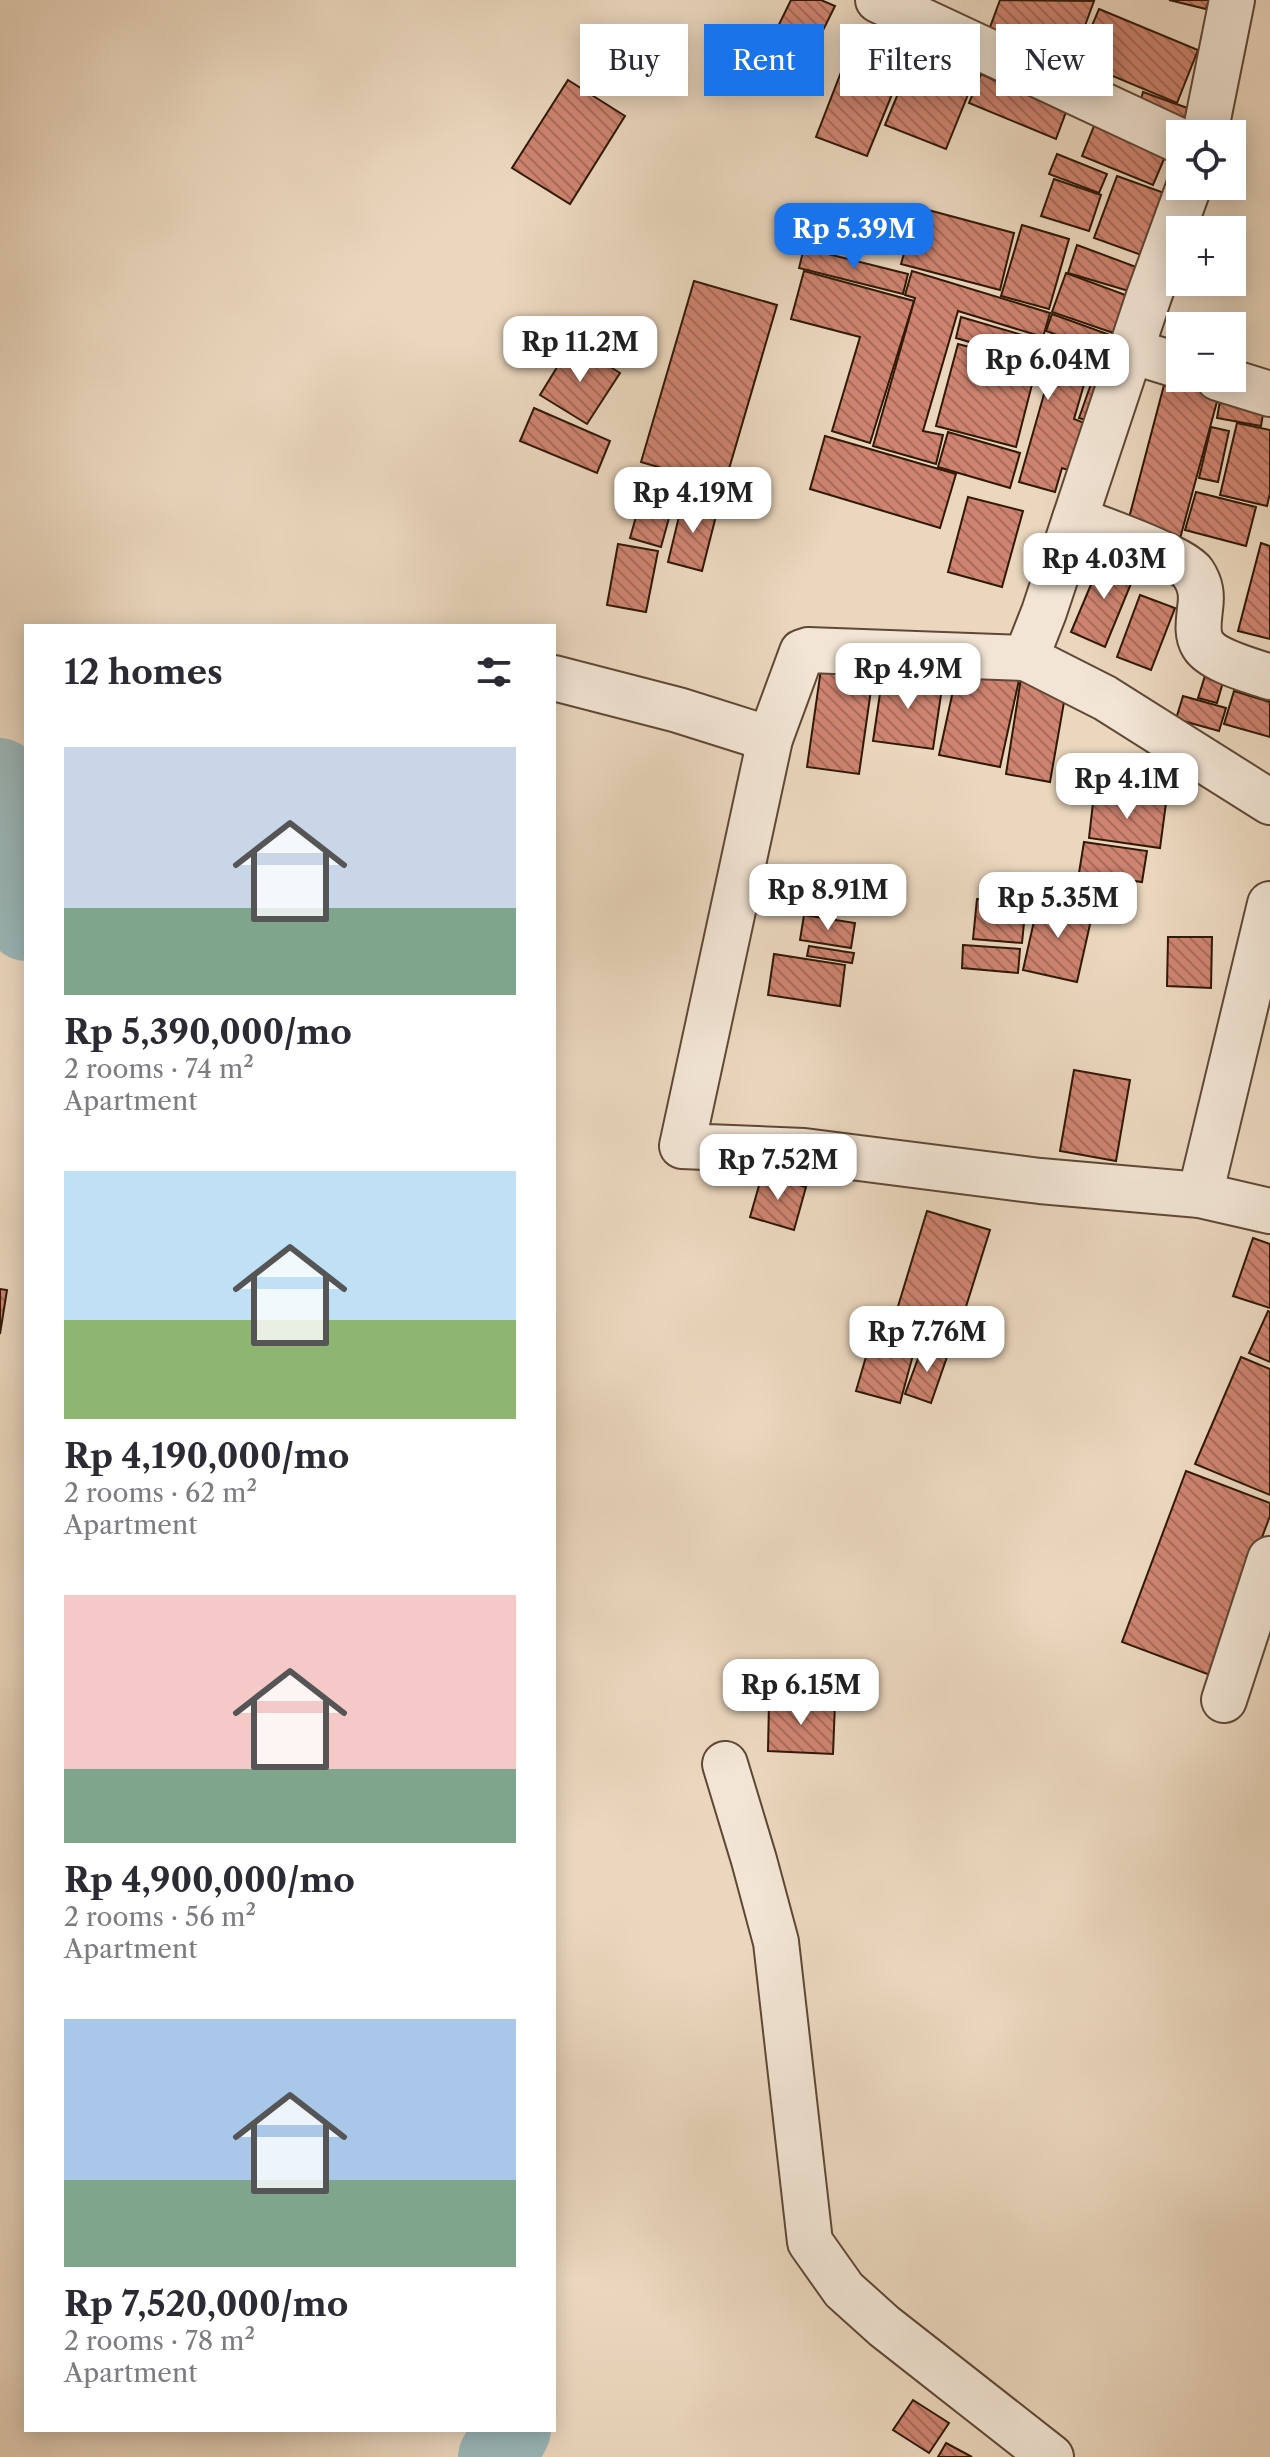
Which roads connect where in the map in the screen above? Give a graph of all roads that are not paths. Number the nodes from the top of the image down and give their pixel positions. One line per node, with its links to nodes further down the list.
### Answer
1 (878, 0): 4 (street)
2 (1232, 0): 3 (street)
3 (1208, 120)
4 (1166, 134)
5 (1184, 200): 6 (street)
6 (1131, 351): 7 (street); 10 (street)
7 (1166, 362)
8 (1246, 387): 9 (street)
9 (1270, 394)
10 (1075, 519): 11 (street); 12 (street)
11 (1026, 658): 14 (street); 15 (street)
12 (1270, 677)
13 (556, 679): 14 (street)
14 (770, 739): 17 (street)
15 (1270, 802)
16 (1270, 904): 17 (street)
17 (1200, 1195): 18 (street)
18 (1270, 1211)
19 (1270, 1559): 20 (street)
20 (1224, 1700)
21 (725, 1764): 22 (street)
22 (1051, 2457)

